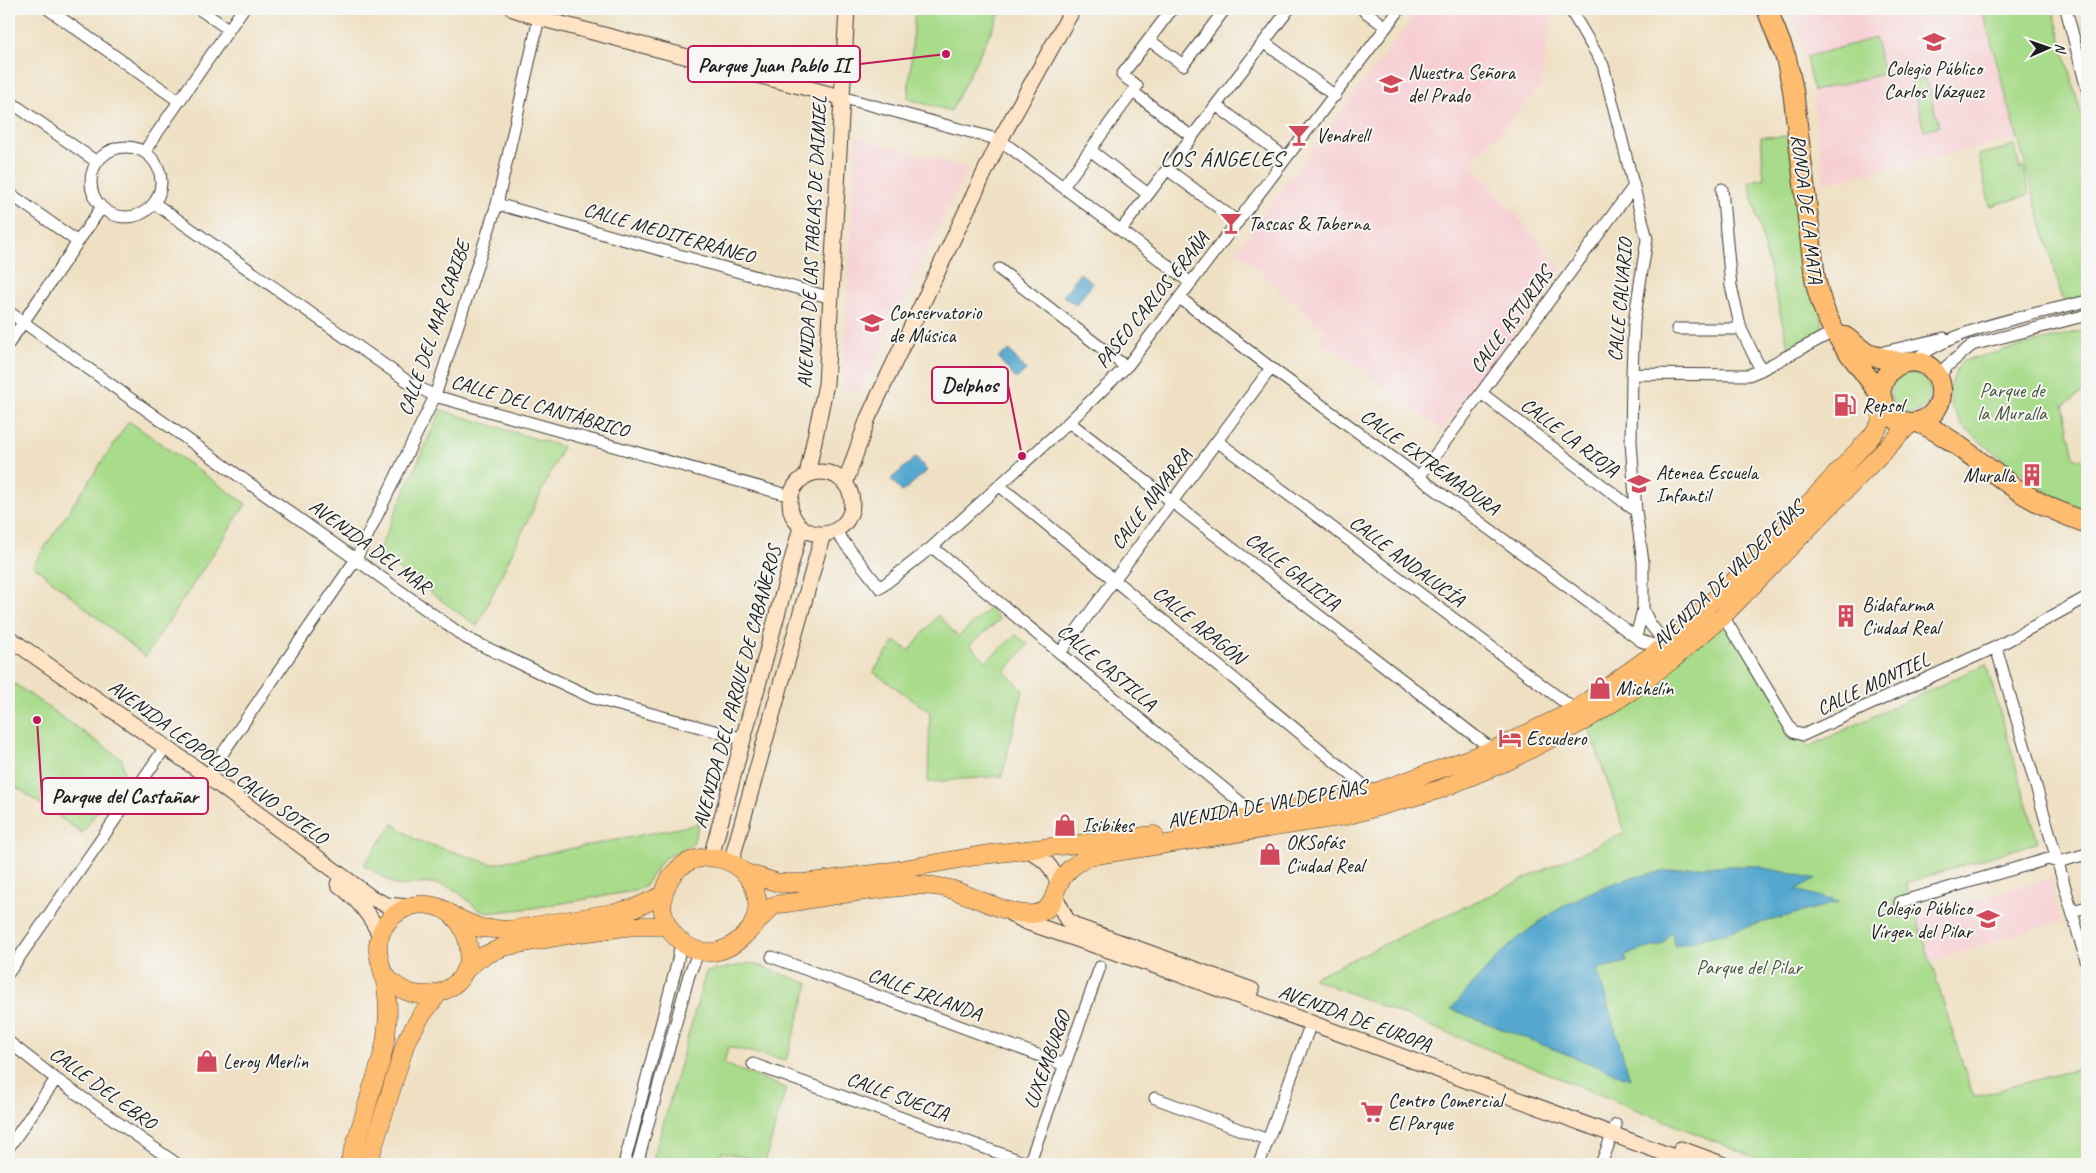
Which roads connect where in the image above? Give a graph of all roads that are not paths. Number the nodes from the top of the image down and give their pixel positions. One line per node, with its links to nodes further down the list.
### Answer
1 (48, 9): 26 (street)
2 (199, 9): 18 (street)
3 (243, 9): 18 (street)
4 (513, 9): 16 (main road)
5 (847, 9): 24 (main road, AVENIDA DE LAS TABLAS DE DAIMIEL)
6 (1073, 9): 29 (main road)
7 (1172, 9): 19 (street)
8 (1225, 9): 19 (street)
9 (1289, 9): 20 (street)
10 (1362, 9): 17 (street)
11 (1400, 9): 17 (street, PASEO CARLOS ERAÑA)
12 (1570, 9): 35 (street, CALLE CALVARIO)
13 (1768, 9): 56 (highway, RONDA DE LA MATA)
14 (1780, 9): 59 (highway, RONDA DE LA MATA)
15 (2066, 9): 21 (street)
16 (540, 18): 24 (main road); 41 (street, CALLE DEL MAR CARIBE)
17 (1386, 27): 23 (street, PASEO CARLOS ERAÑA)
18 (228, 29): 26 (street)
19 (1149, 40): 22 (street)
20 (1264, 42): 23 (street); 27 (street)
21 (2087, 89)
22 (1133, 92): 28 (street); 30 (street)
23 (1335, 96): 32 (street, PASEO CARLOS ERAÑA)
24 (841, 97): 29 (street); 48 (main road, AVENIDA DE LAS TABLAS DE DAIMIEL)
25 (9, 101): 33 (street)
26 (179, 101): 31 (street)
27 (1216, 105): 28 (street); 32 (street)
28 (1192, 137): 34 (street)
29 (1000, 140): 36 (street); 74 (main road)
30 (1090, 150): 36 (street); 39 (street)
31 (144, 152): 33 (street); 40 (street)
32 (1286, 158): 43 (street, PASEO CARLOS ERAÑA)
33 (97, 162): 42 (street)
34 (1167, 169): 39 (street); 43 (street)
35 (1634, 186): 64 (street, CALLE CALVARIO); 66 (street, CALLE ASTURIAS)
36 (1063, 187): 44 (street)
37 (1722, 189): 54 (street)
38 (9, 193): 45 (street)
39 (1148, 194): 44 (street)
40 (154, 203): 42 (street); 67 (street, CALLE DEL CANTÁBRICO)
41 (497, 204): 48 (street, CALLE MEDITERRÁNEO); 67 (street, CALLE DEL MAR CARIBE)
42 (102, 208): 45 (street)
43 (1238, 222): 47 (street, PASEO CARLOS ERAÑA)
44 (1121, 230): 47 (street)
45 (78, 242): 53 (street)
46 (999, 268): 61 (street)
47 (1191, 284): 49 (street, PASEO CARLOS ERAÑA)
48 (832, 298): 72 (main road, AVENIDA DE LAS TABLAS DE DAIMIEL)
49 (1180, 298): 61 (street, PASEO CARLOS ERAÑA); 62 (street, CALLE EXTREMADURA)
50 (2087, 301): 57 (street)
51 (9, 312): 53 (street, AVENIDA DEL MAR)
52 (2087, 316): 65 (street)
53 (24, 322): 58 (street); 84 (street, AVENIDA DEL MAR)
54 (1741, 329): 55 (street); 63 (street)
55 (1677, 330)
56 (1833, 332): 63 (street); 68 (highway, RONDA DE LA MATA)
57 (1970, 332): 59 (street); 60 (street)
58 (9, 343)
59 (1867, 354): 60 (highway, RONDA DE LA MATA)
60 (1906, 362): 65 (highway); 68 (highway)
61 (1126, 367): 69 (street, PASEO CARLOS ERAÑA)
62 (1271, 368): 71 (street, CALLE NAVARRA); 73 (street, CALLE EXTREMADURA)
63 (1761, 370): 64 (street)
64 (1632, 374): 78 (street, CALLE CALVARIO)
65 (1940, 392): 70 (highway); 79 (highway)
66 (1481, 393): 73 (street, CALLE ASTURIAS); 78 (street, CALLE LA RIOJA)
67 (435, 396): 76 (street, CALLE DEL CANTÁBRICO); 84 (street, CALLE DEL MAR CARIBE)
68 (1882, 400): 70 (highway); 94 (main road, AVENIDA DE VALDEPEÑAS)
69 (1069, 422): 75 (street, PASEO CARLOS ERAÑA); 77 (street, CALLE GALICIA)
70 (1915, 422): 80 (highway); 88 (main road, AVENIDA DE VALDEPEÑAS)
71 (1217, 441): 77 (street, CALLE NAVARRA); 95 (street, CALLE ANDALUCÍA)
72 (807, 476): 74 (main road); 76 (main road)
73 (1419, 477): 89 (street, CALLE EXTREMADURA)
74 (845, 484): 82 (main road)
75 (1000, 486): 83 (street, PASEO CARLOS ERAÑA); 85 (street, CALLE ARAGÓN)
76 (791, 496): 81 (main road)
77 (1172, 502): 85 (street, CALLE NAVARRA); 97 (street, CALLE GALICIA)
78 (1636, 511): 87 (street, CALLE CALVARIO)
79 (2087, 513)
80 (2087, 523)
81 (801, 527): 82 (main road); 96 (main road, AVENIDA DEL PARQUE DE CABAÑEROS)
82 (829, 533): 83 (street, PASEO CARLOS ERAÑA); 105 (main road, AVENIDA DEL PARQUE DE CABAÑEROS)
83 (932, 547): 93 (street, CALLE CASTILLA)
84 (356, 559): 96 (street, AVENIDA DEL MAR); 99 (street, CALLE DEL MAR CARIBE)
85 (1114, 579): 93 (street, CALLE NAVARRA); 100 (street, CALLE ARAGÓN)
86 (2087, 597): 92 (street, CALLE MONTIEL)
87 (1643, 609): 89 (street, CALLE CALVARIO); 94 (street, CALLE CALVARIO)
88 (1723, 616): 92 (street, CALLE MONTIEL); 94 (main road, AVENIDA DE VALDEPEÑAS)
89 (1636, 637): 94 (street, CALLE EXTREMADURA)
90 (9, 638): 99 (main road, AVENIDA LEOPOLDO CALVO SOTELO)
91 (9, 646): 98 (main road, AVENIDA LEOPOLDO CALVO SOTELO)
92 (1996, 647): 106 (street)
93 (1060, 653): 101 (street, CALLE CASTILLA)
94 (1667, 654): 95 (main road, AVENIDA DE VALDEPEÑAS); 108 (main road, AVENIDA DE VALDEPEÑAS)
95 (1575, 710): 97 (main road, AVENIDA DE VALDEPEÑAS)
96 (744, 739): 104 (main road, AVENIDA DEL PARQUE DE CABAÑEROS)
97 (1493, 750): 100 (main road, AVENIDA DE VALDEPEÑAS)
98 (162, 752): 118 (main road, AVENIDA LEOPOLDO CALVO SOTELO); 125 (street)
99 (207, 776): 111 (main road, AVENIDA LEOPOLDO CALVO SOTELO)
100 (1373, 793): 101 (main road, AVENIDA DE VALDEPEÑAS)
101 (1257, 816): 102 (main road, AVENIDA DE VALDEPEÑAS)
102 (1028, 849): 107 (main road, AVENIDA DE VALDEPEÑAS); 108 (main road, AVENIDA DE EUROPA)
103 (2087, 854): 106 (street)
104 (710, 856): 105 (main road); 109 (main road)
105 (731, 862): 107 (main road)
106 (2058, 862): 110 (street); 114 (street)
107 (746, 873): 117 (main road)
108 (1056, 890): 113 (main road, AVENIDA DE VALDEPEÑAS); 134 (main road, AVENIDA DE EUROPA)
109 (663, 895): 115 (main road); 116 (main road)
110 (1900, 902)
111 (409, 907): 115 (main road); 118 (main road)
112 (2087, 907): 114 (street)
113 (1005, 909): 117 (main road, AVENIDA DE VALDEPEÑAS); 128 (main road, AVENIDA DE EUROPA)
114 (2072, 911): 122 (street)
115 (455, 917): 124 (main road)
116 (667, 926): 119 (main road); 124 (main road)
117 (751, 929): 120 (main road)
118 (380, 936): 126 (main road)
119 (681, 942): 120 (main road); 140 (street)
120 (699, 951): 141 (street)
121 (772, 958): 131 (street, CALLE IRLANDA)
122 (2087, 962)
123 (1100, 968): 131 (street, LUXEMBURGO)
124 (464, 971): 127 (main road)
125 (9, 972)
126 (383, 972): 127 (main road); 138 (main road)
127 (438, 994): 139 (main road)
128 (1311, 1023): 134 (main road, AVENIDA DE EUROPA); 135 (street)
129 (9, 1042): 132 (street, CALLE DEL EBRO)
130 (753, 1064): 142 (street, CALLE SUECIA)
131 (1065, 1065): 142 (street, LUXEMBURGO)
132 (56, 1079): 136 (street); 137 (street, CALLE DEL EBRO)
133 (1155, 1098): 135 (street)
134 (1614, 1130): 144 (street); 145 (main road, AVENIDA DE EUROPA); 146 (main road, AVENIDA DE EUROPA)
135 (1268, 1140): 143 (street)
136 (9, 1146)
137 (177, 1164)
138 (349, 1164)
139 (368, 1164)
140 (624, 1164)
141 (637, 1164)
142 (1029, 1164)
143 (1259, 1164)
144 (1601, 1164)
145 (1693, 1164)
146 (1722, 1164)

